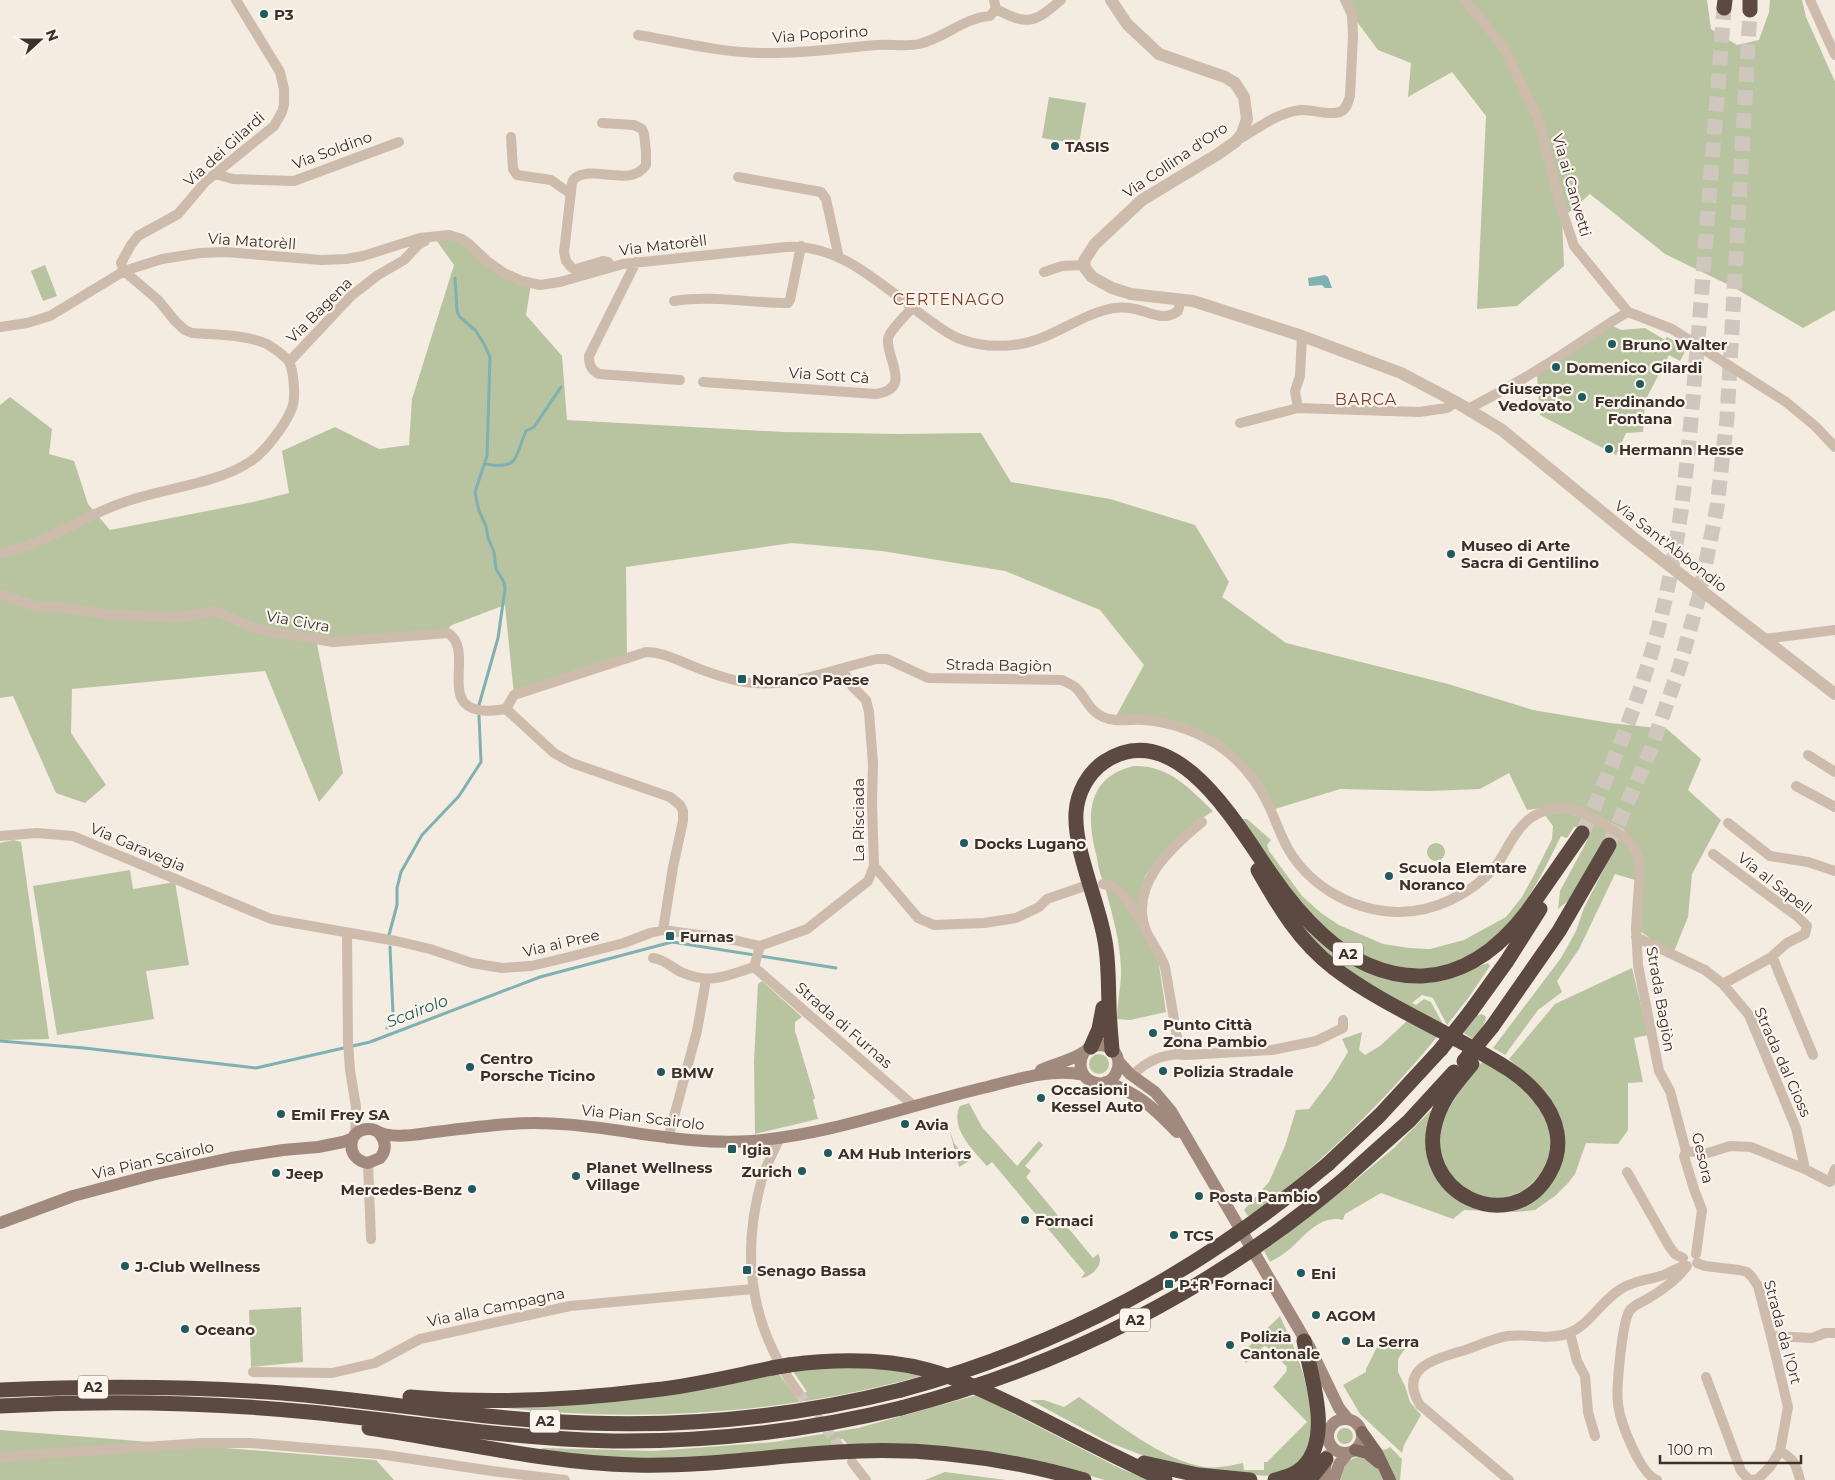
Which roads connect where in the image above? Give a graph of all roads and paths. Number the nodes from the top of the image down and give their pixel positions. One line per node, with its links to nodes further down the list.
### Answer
1 (236, 0): 14 (street, Via dei Gilardi)
2 (1061, 0): 7 (street)
3 (1111, 0): 13 (street, Via Collina d'Oro)
4 (1345, 0): 13 (street)
5 (1465, 0): 30 (street, Via ai Canvetti)
6 (1810, 0): 9 (street)
7 (995, 4): 8 (street, Via Poporino)
8 (638, 35)
9 (1835, 54)
10 (602, 123): 16 (street)
11 (511, 137): 16 (street)
12 (399, 142): 14 (street, Via Soldino)
13 (1235, 142): 23 (street, Via Collina d'Oro)
14 (216, 174): 25 (street, Via dei Gilardi)
15 (738, 178): 21 (street)
16 (571, 194): 24 (street)
17 (434, 237): 18 (street, Via Matorèll); 20 (street, Via Bagena); 24 (street, Via Matorèll)
18 (401, 244): 20 (street); 25 (street, Via Matorèll)
19 (801, 246): 21 (street, Via Matorèll); 22 (street, Via Matorèll); 28 (street)
20 (406, 258): 33 (street, Via Bagena)
21 (839, 258): 29 (street, Via Matorèll)
22 (636, 262): 24 (street, Via Matorèll); 34 (street)
23 (1084, 265): 26 (street); 27 (street)
24 (611, 266)
25 (124, 271): 31 (street, Via Matorèll); 33 (street, Via Bagena)
26 (1044, 272)
27 (1181, 300): 29 (street, Via Matorèll); 32 (street)
28 (674, 301)
29 (912, 308): 35 (street, Via Sott Cà)
30 (1628, 312): 38 (street); 40 (street)
31 (0, 328)
32 (1302, 336): 36 (street); 37 (street)
33 (289, 362): 41 (street)
34 (680, 380)
35 (703, 382)
36 (1456, 402): 37 (street); 38 (street)
37 (1298, 408): 39 (street)
38 (1468, 409): 44 (street, Via Sant'Abbondio)
39 (1240, 423)
40 (1835, 446)
41 (0, 553)
42 (0, 594): 47 (street, Via Civra)
43 (1835, 630): 44 (street)
44 (1764, 639): 46 (street, Via Sant'Abbondio)
45 (842, 669): 47 (street); 58 (street, La Risciada); 66 (street, Strada Bagiòn)
46 (1835, 694)
47 (506, 709): 63 (street)
48 (1808, 755): 49 (street)
49 (1835, 772)
50 (1796, 786): 51 (street)
51 (1835, 807)
52 (1202, 822): 64 (street)
53 (1728, 823): 59 (street)
54 (1235, 824): 71 (highway, A2); 79 (highway, A2); 111 (highway, A2, bridge)
55 (0, 836): 62 (street, Via Garavegia)
56 (1609, 844): 79 (highway, A2)
57 (1714, 854): 68 (street, Via al Sapell)
58 (874, 866): 61 (street); 67 (street, La Risciada)
59 (1835, 872)
60 (1103, 884): 64 (street)
61 (1082, 886)
62 (258, 914): 65 (street, Via ai Pree)
63 (662, 930): 65 (street, Via ai Pree); 67 (street, Via ai Pree)
64 (1147, 932): 76 (street)
65 (347, 934): 88 (street)
66 (1636, 936): 73 (street, Strada dal Cioss); 80 (street, Strada Bagiòn)
67 (760, 946): 70 (street)
68 (1772, 956): 73 (street, Via al Sapell); 77 (street)
69 (653, 958): 72 (street)
70 (754, 967): 72 (street); 85 (street, Strada di Furnas)
71 (1108, 977): 75 (highway, A2); 78 (highway, A2)
72 (706, 980): 90 (street)
73 (1723, 984): 97 (street, Strada dal Cioss)
74 (1343, 1020): 76 (street)
75 (1088, 1050): 78 (main road); 81 (main road); 83 (main road, Via Pian Scairolo)
76 (1180, 1054): 82 (street)
77 (1813, 1055)
78 (1116, 1056): 82 (main road); 84 (main road)
79 (1468, 1062): 114 (highway, A2, bridge)
80 (1659, 1071): 94 (street, Gesora)
81 (1084, 1075): 83 (main road, Via Pian Scairolo); 84 (main road)
82 (1132, 1075): 92 (main road)
83 (1015, 1080): 85 (main road, Via Pian Scairolo)
84 (1106, 1082): 92 (main road)
85 (914, 1106): 89 (main road, Via Pian Scairolo)
86 (379, 1133): 87 (main road); 88 (main road); 93 (main road)
87 (411, 1136): 90 (main road, Via Pian Scairolo); 93 (main road)
88 (354, 1137): 91 (main road); 95 (main road)
89 (780, 1137): 90 (main road, Via Pian Scairolo); 104 (street)
90 (668, 1139)
91 (318, 1147): 95 (main road); 100 (main road, Via Pian Scairolo)
92 (1190, 1147): 108 (main road)
93 (384, 1151): 96 (main road)
94 (1686, 1152): 97 (street); 102 (street, Gesora)
95 (354, 1155): 96 (main road)
96 (368, 1163): 101 (street)
97 (1805, 1169): 98 (street)
98 (1835, 1169)
99 (1627, 1172): 103 (street)
100 (0, 1223)
101 (371, 1239)
102 (1696, 1258): 103 (street); 107 (street, Strada da l'Ort)
103 (1685, 1263): 105 (street); 140 (street)
104 (752, 1289): 109 (street, Via alla Campagna); 113 (street)
105 (1570, 1333): 119 (street); 139 (street)
106 (1835, 1333): 107 (street)
107 (1771, 1336): 123 (street, Strada da l'Ort)
108 (1303, 1337): 116 (main road); 117 (main road); 135 (highway)
109 (253, 1372)
110 (1706, 1377): 141 (street, Strada da l'Ort)
111 (187, 1388): 112 (highway, A2); 121 (highway, bridge)
112 (0, 1390)
113 (798, 1392)
114 (195, 1404): 115 (highway, A2); 124 (highway)
115 (0, 1406)
116 (1347, 1418): 117 (main road); 118 (main road)
117 (1333, 1424): 120 (main road)
118 (1362, 1432): 122 (main road); 128 (main road)
119 (1595, 1436)
120 (1329, 1441): 122 (main road); 126 (main road)
121 (1099, 1447): 133 (highway); 134 (highway)
122 (1352, 1451): 128 (main road); 138 (main road)
123 (1780, 1451): 141 (street, Strada da l'Ort); 142 (street)
124 (938, 1452): 131 (highway); 132 (highway)
125 (0, 1457): 129 (street)
126 (1326, 1459): 136 (highway); 137 (main road)
127 (852, 1462): 130 (street)
128 (1388, 1477)
129 (565, 1480)
130 (866, 1480)
131 (1047, 1480)
132 (1084, 1480)
133 (1164, 1480)
134 (1250, 1480)
135 (1275, 1480)
136 (1304, 1480)
137 (1323, 1480)
138 (1334, 1480)
139 (1509, 1480)
140 (1657, 1480)
141 (1751, 1480)
142 (1800, 1480)

